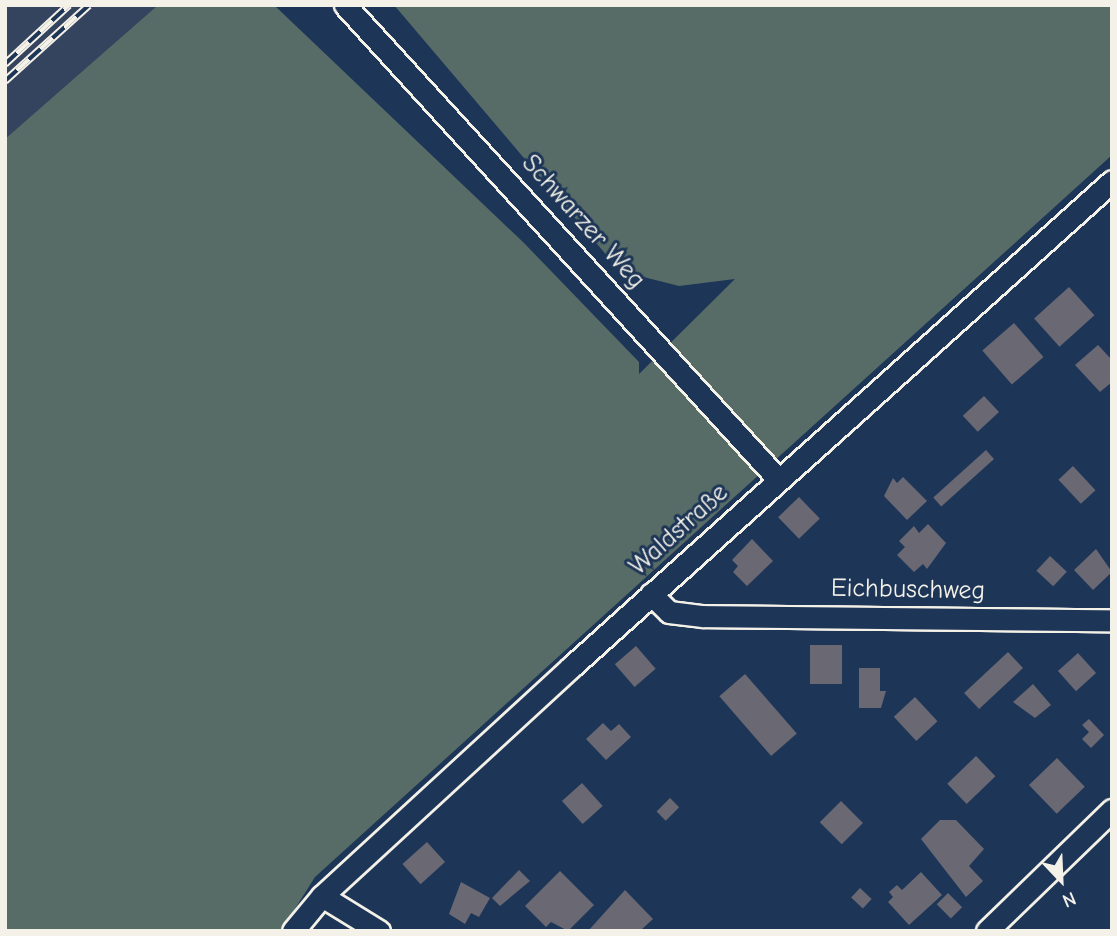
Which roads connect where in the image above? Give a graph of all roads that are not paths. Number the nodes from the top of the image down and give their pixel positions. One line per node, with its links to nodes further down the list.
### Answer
1 (345, 5): 3 (street, Schwarzer Weg)
2 (1112, 181): 3 (street, Waldstraße)
3 (778, 479): 4 (street, Waldstraße)
4 (651, 594): 5 (street, Eichbuschweg); 7 (street, Waldstraße)
5 (1112, 620)
6 (1112, 810): 10 (street)
7 (322, 897): 8 (street, Waldstraße); 9 (street)
8 (293, 931)
9 (379, 931)
10 (987, 931)

